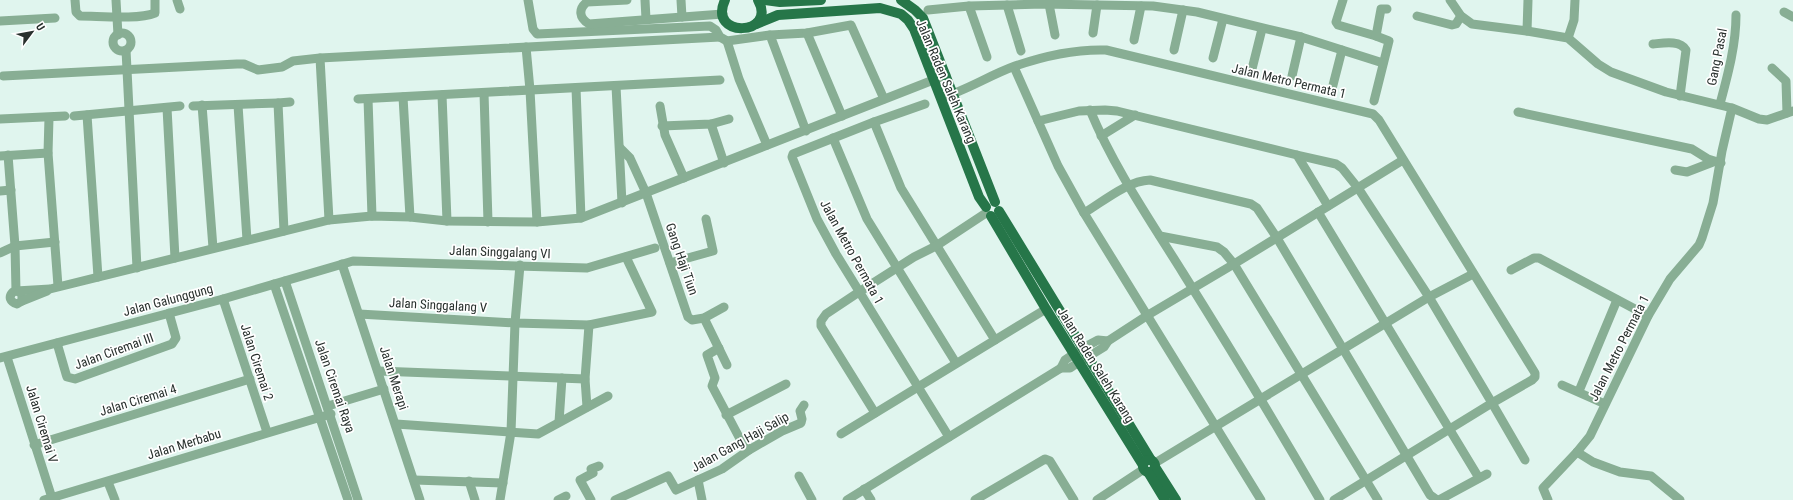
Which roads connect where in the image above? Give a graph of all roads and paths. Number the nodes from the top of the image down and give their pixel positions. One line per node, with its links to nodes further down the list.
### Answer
1 (75, 0): 31 (street)
2 (116, 0): 31 (street)
3 (155, 0): 31 (street)
4 (528, 0): 49 (street)
5 (627, 0): 37 (street)
6 (645, 0): 37 (street)
7 (681, 0): 32 (street)
8 (725, 0): 26 (main road)
9 (758, 0): 38 (main road)
10 (765, 0): 11 (main road)
11 (820, 0)
12 (901, 0): 27 (main road, Jalan Raden Saleh Karang)
13 (928, 0): 27 (street)
14 (1344, 0): 46 (street)
15 (1450, 0): 30 (street)
16 (1528, 0): 40 (street)
17 (1575, 0): 48 (street)
18 (1051, 2): 19 (street); 20 (street); 45 (street)
19 (1097, 4): 22 (street); 42 (street)
20 (1008, 5): 21 (street); 56 (street)
21 (969, 6): 27 (street); 57 (street)
22 (1141, 6): 24 (street); 50 (street)
23 (1383, 6): 46 (street)
24 (1183, 10): 35 (street); 54 (street)
25 (1784, 12): 33 (street)
26 (723, 14): 32 (street); 38 (main road, Jalan Raden Saleh Karang)
27 (925, 14): 65 (main road, Jalan Raden Saleh Karang)
28 (1736, 15): 85 (street, Gang Pasal)
29 (1417, 16): 30 (street)
30 (1461, 16): 40 (street)
31 (117, 17): 43 (street)
32 (682, 17): 37 (street)
33 (1793, 17)
34 (55, 18): 36 (street)
35 (1223, 19): 39 (street); 59 (street)
36 (0, 20)
37 (646, 20)
38 (756, 24): 68 (main road, Jalan Raden Saleh Karang)
39 (1262, 28): 47 (street); 64 (street)
40 (1527, 31): 48 (street)
41 (807, 33): 44 (street); 80 (street); 97 (street)
42 (1092, 33)
43 (118, 35): 53 (street); 53 (street)
44 (770, 36): 49 (street); 105 (street)
45 (1055, 36)
46 (1376, 36): 60 (street)
47 (1301, 37): 55 (street); 67 (street)
48 (1568, 38): 77 (street)
49 (723, 39): 52 (street); 108 (street)
50 (1134, 40)
51 (1653, 44): 77 (street)
52 (526, 47): 58 (street); 73 (street)
53 (126, 50): 63 (street)
54 (1174, 50)
55 (1342, 50): 60 (street); 72 (street)
56 (1021, 51)
57 (987, 57)
58 (320, 58): 63 (street); 132 (street)
59 (1213, 58)
60 (1384, 63): 81 (street)
61 (1014, 67): 75 (street, Jalan Metro Permata 1); 101 (street); 113 (street, Jalan Metro Permata 1)
62 (1772, 68): 94 (street)
63 (128, 69): 66 (street); 92 (street)
64 (1252, 69)
65 (946, 75): 68 (street); 75 (main road, Jalan Raden Saleh Karang)
66 (3, 76)
67 (1292, 76)
68 (934, 79): 79 (main road, Jalan Raden Saleh Karang); 80 (street)
69 (720, 80): 70 (street)
70 (616, 86): 71 (street); 109 (street)
71 (576, 88): 73 (street); 130 (street)
72 (1332, 89)
73 (530, 90): 74 (street); 135 (street)
74 (484, 92): 76 (street); 134 (street)
75 (953, 94): 79 (street, Jalan Metro Permata 1); 125 (main road, Jalan Raden Saleh Karang)
76 (442, 95): 78 (street); 133 (street)
77 (1680, 96): 85 (street)
78 (403, 97): 128 (street); 129 (street)
79 (941, 98): 125 (main road, Jalan Raden Saleh Karang)
80 (884, 99): 97 (street)
81 (1374, 101)
82 (290, 102): 83 (street)
83 (278, 103): 86 (street); 136 (street)
84 (925, 104): 102 (street, Jalan Metro Permata 1)
85 (1720, 104): 90 (street)
86 (238, 105): 139 (street); 143 (street)
87 (180, 106): 89 (street)
88 (660, 106): 104 (street)
89 (167, 108): 92 (street); 147 (street)
90 (1732, 108): 94 (street); 114 (street, Jalan Metro Permata 1)
91 (1090, 110): 96 (street); 101 (street); 106 (street)
92 (130, 111): 95 (street); 152 (street)
93 (1518, 112): 114 (street)
94 (1790, 112)
95 (87, 115): 98 (street); 156 (street)
96 (1135, 115): 106 (street); 112 (street)
97 (842, 116): 105 (street)
98 (48, 118): 99 (street); 110 (street)
99 (0, 119)
100 (729, 119): 103 (street)
101 (1038, 121): 127 (street)
102 (874, 122): 107 (street, Jalan Metro Permata 1); 142 (street)
103 (711, 124): 104 (street); 115 (street)
104 (662, 126): 117 (street)
105 (806, 131): 108 (street)
106 (1101, 136): 118 (street)
107 (833, 138): 153 (street); 161 (street, Jalan Metro Permata 1)
108 (767, 145): 115 (street)
109 (620, 148): 122 (street, Gang Haji Tiun); 123 (street)
110 (48, 153): 111 (street); 140 (street)
111 (4, 156): 120 (street)
112 (1297, 156): 119 (street); 124 (street)
113 (1403, 160): 119 (street); 155 (street, Jalan Metro Permata 1)
114 (1717, 162): 116 (street); 170 (street, Jalan Metro Permata 1)
115 (724, 163): 117 (street)
116 (1675, 170)
117 (684, 178): 122 (street)
118 (1128, 186): 127 (street); 137 (street); 138 (street)
119 (1358, 188): 124 (street); 162 (street)
120 (11, 190): 121 (street); 141 (street)
121 (0, 191)
122 (646, 193): 123 (street); 148 (street, Gang Haji Tiun)
123 (622, 203): 130 (street)
124 (1328, 206): 126 (street)
125 (991, 210): 142 (street); 166 (main road, Jalan Raden Saleh Karang); 181 (main road, Jalan Raden Saleh Karang)
126 (1318, 212): 138 (street); 173 (street)
127 (1084, 213): 169 (street)
128 (372, 216): 129 (street); 132 (street)
129 (410, 217): 133 (street)
130 (581, 218): 135 (street)
131 (706, 219): 148 (street)
132 (329, 220): 136 (street)
133 (447, 221): 134 (street)
134 (488, 222): 135 (street)
135 (537, 222)
136 (284, 231): 139 (street)
137 (1160, 236): 150 (street); 160 (street)
138 (1277, 238): 150 (street); 179 (street)
139 (247, 240): 143 (street)
140 (55, 242): 141 (street); 159 (street)
141 (15, 246): 145 (street); 159 (street)
142 (936, 246): 153 (street); 175 (street)
143 (213, 248): 147 (street)
144 (655, 248): 146 (street, Jalan Singgalang VI)
145 (0, 253)
146 (626, 257): 151 (street, Jalan Singgalang VI); 174 (street, Jalan Singgalang V)
147 (175, 258): 152 (street)
148 (670, 263): 171 (street, Gang Haji Tiun)
149 (342, 264): 151 (street, Jalan Singgalang VI); 157 (street, Jalan Galunggung); 168 (street, Jalan Merapi)
150 (1234, 264): 160 (street); 187 (street)
151 (520, 265): 172 (street)
152 (137, 268): 156 (street)
153 (896, 269): 161 (street); 184 (street)
154 (1511, 270): 164 (street)
155 (1473, 274): 162 (street); 199 (street, Jalan Metro Permata 1)
156 (98, 278): 159 (street)
157 (285, 281): 158 (street, Jalan Galunggung); 177 (street, Jalan Ciremai Raya)
158 (274, 284): 163 (street, Jalan Galunggung); 180 (street, Jalan Ciremai Raya)
159 (54, 287)
160 (1193, 288): 169 (street); 198 (street)
161 (859, 292): 194 (street, Jalan Metro Permata 1); 204 (street)
162 (1428, 297): 173 (street); 199 (street)
163 (223, 299): 167 (street, Jalan Galunggung); 190 (street, Jalan Ciremai 2)
164 (1617, 300): 170 (street); 196 (street)
165 (724, 307): 171 (street)
166 (1046, 309): 175 (street); 183 (main road, Jalan Raden Saleh Karang)
167 (169, 313): 176 (street, Jalan Galunggung); 176 (street, Jalan Ciremai III)
168 (359, 314): 172 (street, Jalan Singgalang V); 186 (street, Jalan Merapi)
169 (1148, 315): 181 (street); 209 (street)
170 (1648, 316): 200 (street, Jalan Metro Permata 1)
171 (704, 318): 178 (street)
172 (515, 323): 174 (street, Jalan Singgalang V); 188 (street)
173 (1386, 323): 179 (street); 210 (street)
174 (589, 324): 191 (street)
175 (995, 340): 184 (street)
176 (57, 343): 182 (street, Jalan Galunggung)
177 (308, 346): 180 (street); 203 (street, Jalan Ciremai Raya)
178 (719, 348): 185 (street); 205 (street)
179 (1344, 349): 187 (street); 218 (street)
180 (297, 350): 206 (street, Jalan Ciremai Raya)
181 (1086, 352): 183 (street); 221 (main road, Jalan Raden Saleh Karang)
182 (4, 358): 215 (street, Jalan Ciremai V)
183 (1077, 358): 214 (street); 221 (main road, Jalan Raden Saleh Karang)
184 (956, 364): 194 (street)
185 (727, 365)
186 (378, 371): 188 (street); 195 (street, Jalan Merapi)
187 (1302, 374): 198 (street); 225 (street)
188 (513, 377): 189 (street); 212 (street)
189 (562, 378): 191 (street); 207 (street)
190 (250, 379): 211 (street, Jalan Ciremai 2); 215 (street, Jalan Ciremai 4)
191 (585, 379): 202 (street)
192 (786, 384): 205 (street)
193 (1562, 385): 196 (street)
194 (918, 387): 204 (street); 214 (street, Jalan Metro Permata 1)
195 (384, 389): 203 (street, Jalan Merbabu); 208 (street, Jalan Merapi)
196 (1579, 391): 200 (street)
197 (608, 396): 202 (street)
198 (1260, 399): 209 (street); 249 (street)
199 (1492, 403): 210 (street, Jalan Metro Permata 1); 219 (street)
200 (1605, 404): 217 (street, Jalan Metro Permata 1)
201 (804, 405): 216 (street, Jalan Gang Haji Salip)
202 (587, 407): 207 (street)
203 (329, 410): 206 (street, Jalan Merbabu); 230 (street, Jalan Ciremai Raya)
204 (875, 413): 213 (street)
205 (726, 415): 216 (street)
206 (320, 417): 211 (street, Jalan Merbabu); 230 (street, Jalan Ciremai Raya)
207 (559, 422): 212 (street)
208 (396, 424): 212 (street); 223 (street, Jalan Merapi)
209 (1216, 426): 221 (street); 248 (street)
210 (1449, 428): 218 (street, Jalan Metro Permata 1); 252 (street)
211 (267, 432): 226 (street, Jalan Merbabu)
212 (511, 432): 228 (street)
213 (841, 434)
214 (949, 437): 229 (street)
215 (34, 445): 231 (street, Jalan Ciremai V)
216 (749, 450): 224 (street, Jalan Gang Haji Salip)
217 (1578, 452): 253 (street, Jalan Metro Permata 1); 254 (street)
218 (1408, 455): 225 (street, Jalan Metro Permata 1); 252 (street)
219 (1525, 460)
220 (599, 466): 237 (street)
221 (1149, 466): 245 (street); 246 (main road, Jalan Raden Saleh Karang); 247 (main road, Jalan Raden Saleh Karang)
222 (799, 476): 240 (street)
223 (414, 480): 227 (street); 234 (street, Jalan Merapi)
224 (698, 480): 238 (street, Jalan Gang Haji Salip); 239 (street)
225 (1367, 481): 250 (street, Jalan Metro Permata 1); 251 (street)
226 (108, 482): 231 (street, Jalan Merbabu); 232 (street)
227 (469, 482): 228 (street); 235 (street)
228 (503, 483): 236 (street)
229 (864, 489): 241 (street); 242 (street)
230 (350, 495): 233 (street, Jalan Ciremai Raya)
231 (48, 499)
232 (114, 500)
233 (358, 500)
234 (420, 500)
235 (475, 500)
236 (500, 500)
237 (591, 500)
238 (615, 500)
239 (702, 500)
240 (812, 500)
241 (846, 500)
242 (871, 500)
243 (975, 500): 244 (street)
244 (1074, 500)
245 (1097, 500)
246 (1165, 500)
247 (1176, 500)
248 (1261, 500)
249 (1320, 500)
250 (1334, 500)
251 (1378, 500)
252 (1438, 500)
253 (1548, 500)
254 (1680, 500)

